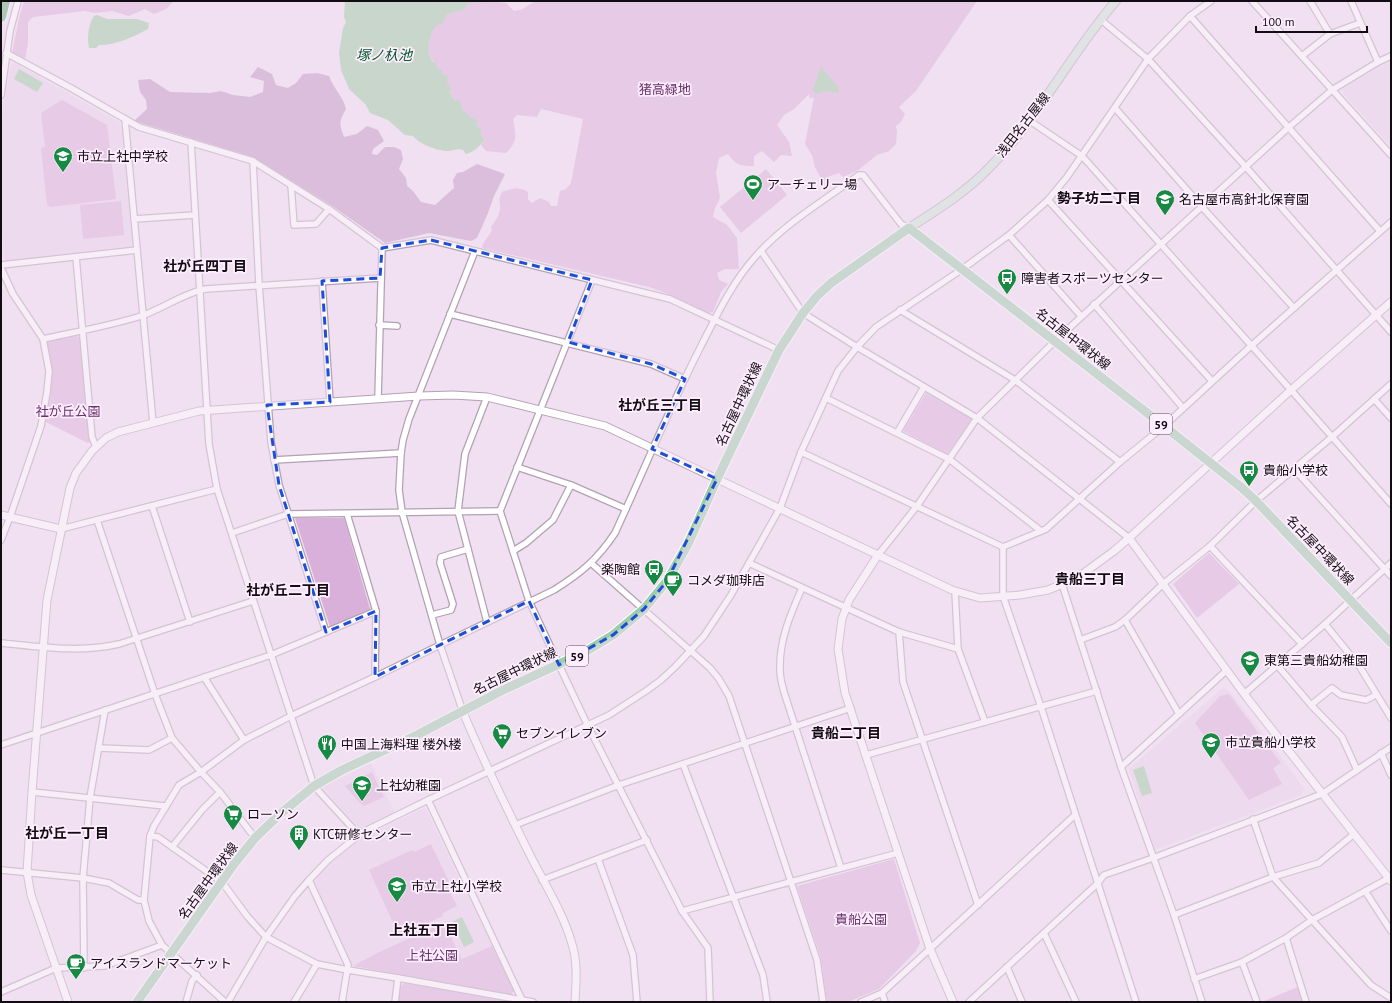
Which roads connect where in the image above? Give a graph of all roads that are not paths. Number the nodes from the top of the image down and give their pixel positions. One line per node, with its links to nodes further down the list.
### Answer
1 (5, 1): 9 (highway)
2 (18, 1): 13 (street)
3 (1116, 1): 10 (main road, 浅田名古屋線)
4 (1211, 1): 8 (street)
5 (1252, 1): 14 (street)
6 (1310, 1): 12 (street)
7 (1351, 1): 11 (street)
8 (1190, 16): 16 (street); 23 (street)
9 (1, 17)
10 (1100, 19): 16 (street); 22 (main road, 浅田名古屋線)
11 (1360, 23): 12 (street); 17 (street)
12 (1330, 34): 14 (street)
13 (6, 53): 19 (street); 21 (street)
14 (1302, 56): 18 (street)
15 (1391, 56): 17 (street)
16 (1148, 59): 20 (street); 28 (street)
17 (1378, 62): 18 (street)
18 (1332, 90): 23 (street); 25 (street)
19 (1, 95)
20 (1115, 108): 26 (street); 31 (street)
21 (125, 119): 24 (street); 34 (street)
22 (1030, 121): 26 (street); 36 (main road, 浅田名古屋線)
23 (1289, 127): 28 (street); 37 (street)
24 (191, 142): 27 (street); 33 (street)
25 (1391, 155)
26 (1082, 156): 30 (street); 39 (street)
27 (253, 162): 29 (street); 53 (street)
28 (1246, 167): 31 (street); 48 (street)
29 (291, 185): 32 (street); 32 (street)
30 (1048, 200): 38 (street); 51 (street)
31 (1202, 207): 39 (street); 57 (street)
32 (328, 209): 40 (street)
33 (195, 215): 34 (street); 54 (street)
34 (134, 219): 41 (street)
35 (1391, 222): 37 (street)
36 (909, 228): 43 (street); 47 (main road, 名古屋中環状線 / 59); 59 (main road, 名古屋中環状線 / 59)
37 (1380, 230): 48 (street)
38 (1009, 235): 47 (street); 63 (street)
39 (1161, 244): 51 (street); 72 (street)
40 (382, 248): 42 (street); 49 (street)
41 (136, 250): 44 (street); 62 (street)
42 (476, 251): 50 (street); 60 (street)
43 (761, 251): 59 (street); 64 (street)
44 (76, 257): 45 (street); 67 (street)
45 (1, 265)
46 (1, 268): 69 (street)
47 (961, 270): 58 (street); 70 (main road, 名古屋中環状線 / 59)
48 (1337, 270): 57 (street); 61 (street)
49 (380, 278): 52 (street); 65 (street)
50 (592, 280): 64 (street); 71 (street)
51 (1121, 280): 56 (street); 77 (street)
52 (322, 281): 53 (street); 86 (street)
53 (259, 285): 54 (street); 87 (street)
54 (199, 290): 62 (street); 89 (street)
55 (1391, 302): 61 (street)
56 (1094, 304): 63 (street); 88 (street)
57 (1294, 308): 72 (street)
58 (900, 310): 73 (street); 76 (street)
59 (803, 313): 73 (street); 74 (main road, 名古屋中環状線 / 59)
60 (450, 314): 71 (street); 81 (street)
61 (1377, 314): 68 (street); 80 (street)
62 (142, 316): 67 (street); 93 (street)
63 (1081, 316): 70 (street)
64 (714, 319): 74 (street); 75 (street)
65 (379, 325): 66 (street); 82 (street)
66 (397, 326)
67 (82, 331): 69 (street); 97 (street)
68 (1391, 332)
69 (43, 339): 123 (street)
70 (1055, 341): 76 (street); 94 (main road, 名古屋中環状線 / 59)
71 (568, 342): 75 (street); 90 (street)
72 (1251, 346): 77 (street); 80 (street)
73 (857, 347): 79 (street); 84 (street)
74 (779, 350): 107 (main road, 名古屋中環状線 / 59)
75 (685, 379): 98 (street)
76 (1015, 380): 91 (street); 103 (street)
77 (1212, 381): 88 (street)
78 (1391, 384): 85 (street)
79 (924, 387): 91 (street); 95 (street)
80 (1291, 390): 96 (street); 104 (street)
81 (419, 396): 82 (street); 83 (street); 100 (street)
82 (378, 398): 86 (street)
83 (487, 398): 90 (street); 117 (street)
84 (826, 398): 95 (street); 99 (street)
85 (1374, 399): 92 (street); 96 (street)
86 (330, 402): 87 (street)
87 (267, 405): 89 (street); 102 (street)
88 (1183, 408): 94 (street)
89 (207, 409): 93 (street); 109 (street)
90 (540, 410): 98 (street); 105 (street)
91 (977, 418): 101 (street); 110 (street)
92 (1391, 418)
93 (153, 423): 97 (street)
94 (1164, 426): 103 (street); 104 (main road, 名古屋中環状線 / 59)
95 (897, 433): 101 (street)
96 (1332, 436): 106 (street); 112 (street)
97 (96, 446): 125 (street)
98 (652, 449): 107 (street); 116 (street)
99 (801, 452): 114 (street); 115 (street)
100 (400, 453): 102 (street); 119 (street)
101 (949, 459): 114 (street); 126 (street)
102 (274, 460): 121 (street)
103 (1120, 462): 110 (street)
104 (1211, 463): 111 (main road, 名古屋中環状線 / 59); 128 (street)
105 (517, 467): 108 (street); 118 (street)
106 (1294, 469): 111 (street); 138 (street)
107 (717, 479): 115 (street); 149 (main road, 名古屋中環状線 / 59)
108 (571, 484): 116 (street); 133 (street)
109 (218, 489): 113 (street); 127 (street)
110 (1079, 498): 126 (street); 128 (street)
111 (1256, 501): 130 (street); 145 (main road, 名古屋中環状線 / 59)
112 (1391, 504)
113 (152, 506): 124 (street); 153 (street)
114 (917, 506): 131 (street); 134 (street)
115 (780, 508): 134 (street); 136 (street)
116 (626, 509): 135 (street)
117 (458, 511): 118 (street); 119 (street); 132 (street)
118 (500, 511): 133 (street)
119 (402, 512): 122 (street); 151 (street)
120 (1, 514): 123 (street)
121 (288, 514): 122 (street); 127 (street); 156 (street)
122 (347, 514): 150 (street)
123 (10, 517): 125 (street); 129 (street)
124 (97, 520): 125 (street); 158 (street)
125 (61, 529): 164 (street)
126 (1041, 531): 131 (street)
127 (232, 533): 146 (street)
128 (1129, 538): 140 (street); 141 (street)
129 (1, 540)
130 (1210, 546): 141 (street); 162 (street)
131 (1003, 547): 144 (street)
132 (468, 549): 151 (street); 154 (street)
133 (513, 551): 147 (street)
134 (878, 555): 143 (street); 148 (street)
135 (591, 563): 147 (street); 149 (street)
136 (749, 563): 142 (street); 166 (street)
137 (1391, 563): 138 (street)
138 (1385, 569): 139 (street); 145 (street)
139 (1391, 576)
140 (1062, 584): 144 (street); 159 (street)
141 (1163, 584): 152 (street); 170 (street)
142 (802, 588): 148 (street); 187 (street)
143 (955, 591): 144 (street); 165 (street)
144 (1003, 596): 178 (street)
145 (1350, 600): 155 (street); 161 (main road, 名古屋中環状線 / 59)
146 (253, 601): 153 (street); 167 (street)
147 (529, 602): 154 (street); 168 (street)
148 (846, 608): 157 (street); 179 (street)
149 (644, 609): 166 (street); 168 (main road, 名古屋中環状線 / 59)
150 (376, 611): 156 (street); 172 (street)
151 (432, 615): 163 (street)
152 (1124, 620): 159 (street); 182 (street)
153 (190, 622): 158 (street)
154 (487, 622): 163 (street)
155 (1324, 624): 162 (street); 176 (street)
156 (326, 632): 167 (street)
157 (899, 632): 165 (street); 190 (street)
158 (136, 639): 164 (street); 174 (street)
159 (1080, 640): 173 (street)
160 (1, 643): 164 (street)
161 (1391, 643)
162 (1302, 644): 169 (street)
163 (440, 645): 172 (street); 181 (street)
164 (44, 647): 188 (street)
165 (958, 649): 185 (street)
166 (690, 652): 186 (street); 192 (street)
167 (271, 655): 171 (street); 183 (street)
168 (559, 665): 181 (main road, 名古屋中環状線 / 59); 186 (street)
169 (1277, 666): 175 (street); 177 (street)
170 (1227, 670): 175 (street); 182 (street)
171 (204, 677): 174 (street); 191 (street)
172 (375, 677): 183 (street)
173 (1097, 691): 178 (street); 199 (street)
174 (155, 694): 180 (street); 189 (street)
175 (1244, 694): 208 (street)
176 (1376, 695): 177 (street); 184 (street)
177 (1310, 704): 200 (street)
178 (1041, 707): 185 (street); 212 (street)
179 (850, 708): 187 (street); 197 (street)
180 (105, 710): 188 (street); 195 (street)
181 (463, 712): 202 (street); 205 (main road, 名古屋中環状線 / 59)
182 (1179, 714): 199 (street)
183 (292, 716): 191 (street); 205 (street)
184 (1391, 718)
185 (985, 722): 190 (street)
186 (587, 724): 202 (street); 204 (street)
187 (795, 727): 192 (street); 224 (street)
188 (37, 733): 193 (street); 206 (street)
189 (172, 738): 195 (street); 201 (street)
190 (923, 739): 197 (street); 238 (street)
191 (244, 740): 201 (street)
192 (745, 743): 198 (street); 232 (street)
193 (1, 745)
194 (1391, 747): 196 (street)
195 (99, 748): 209 (street)
196 (1381, 753): 200 (street); 203 (street)
197 (866, 755): 221 (street)
198 (683, 764): 204 (street); 236 (street)
199 (1122, 767): 222 (street)
200 (1356, 770): 208 (street)
201 (201, 772): 207 (street); 211 (street)
202 (489, 772): 210 (street); 214 (street)
203 (1391, 775)
204 (619, 785): 214 (street); 219 (street)
205 (314, 786): 216 (street); 218 (main road, 名古屋中環状線 / 59)
206 (32, 792): 209 (street); 226 (street)
207 (220, 792): 218 (street); 220 (street)
208 (1322, 794): 213 (street); 215 (street)
209 (90, 798): 211 (street); 228 (street)
210 (428, 800): 216 (street); 261 (street)
211 (165, 806): 217 (street)
212 (1075, 815): 234 (street); 238 (street)
213 (1254, 819): 222 (street); 227 (street)
214 (515, 826): 231 (street)
215 (1354, 834): 227 (street); 229 (street)
216 (359, 835): 230 (street)
217 (150, 836): 220 (street); 237 (street)
218 (256, 838): 233 (main road, 名古屋中環状線 / 59)
219 (647, 840): 223 (street); 239 (street)
220 (172, 847): 233 (street)
221 (898, 853): 224 (street); 247 (street)
222 (1153, 858): 234 (street); 240 (street)
223 (598, 859): 231 (street); 271 (street)
224 (841, 868): 232 (street)
225 (1, 870): 226 (street)
226 (27, 872): 228 (street); 251 (street)
227 (1273, 877): 240 (street); 241 (street)
228 (83, 878): 237 (street); 252 (street)
229 (1390, 879): 235 (street)
230 (309, 880): 244 (street); 254 (street)
231 (542, 880): 270 (street)
232 (792, 881): 236 (street); 274 (street)
233 (222, 882): 244 (street); 248 (main road, 名古屋中環状線 / 59)
234 (1098, 884): 243 (street); 281 (street)
235 (1364, 891): 241 (street); 242 (street)
236 (734, 897): 239 (street); 273 (street)
237 (144, 900): 246 (street)
238 (978, 905): 247 (street)
239 (682, 911): 272 (street)
240 (1174, 915): 257 (street)
241 (1312, 920): 245 (street); 260 (street)
242 (1391, 930)
243 (1044, 933): 253 (street); 280 (street)
244 (266, 937): 250 (street); 265 (street)
245 (1286, 938): 249 (street); 284 (street)
246 (162, 945): 248 (street); 252 (street)
247 (930, 949): 259 (street); 277 (street)
248 (171, 954): 255 (street); 263 (main road, 名古屋中環状線 / 59)
249 (1242, 962): 257 (street); 283 (street)
250 (317, 964): 254 (street); 266 (street)
251 (56, 968): 252 (street); 258 (street); 262 (street)
252 (84, 968)
253 (1007, 968): 278 (street); 279 (street)
254 (348, 970): 256 (street); 267 (street)
255 (197, 975): 264 (street); 265 (street)
256 (398, 978): 261 (street); 268 (street)
257 (1194, 979): 282 (street)
258 (1, 992)
259 (882, 993): 275 (street); 276 (street)
260 (1391, 998)
261 (523, 1001): 269 (street)
262 (68, 1002)
263 (137, 1002)
264 (186, 1002)
265 (227, 1002)
266 (294, 1002)
267 (342, 1002)
268 (395, 1002)
269 (533, 1002)
270 (575, 1002)
271 (637, 1002)
272 (710, 1002)
273 (767, 1002)
274 (823, 1002)
275 (861, 1002)
276 (885, 1002)
277 (953, 1002)
278 (968, 1002)
279 (1022, 1002)
280 (1076, 1002)
281 (1136, 1002)
282 (1202, 1002)
283 (1257, 1002)
284 (1306, 1002)

